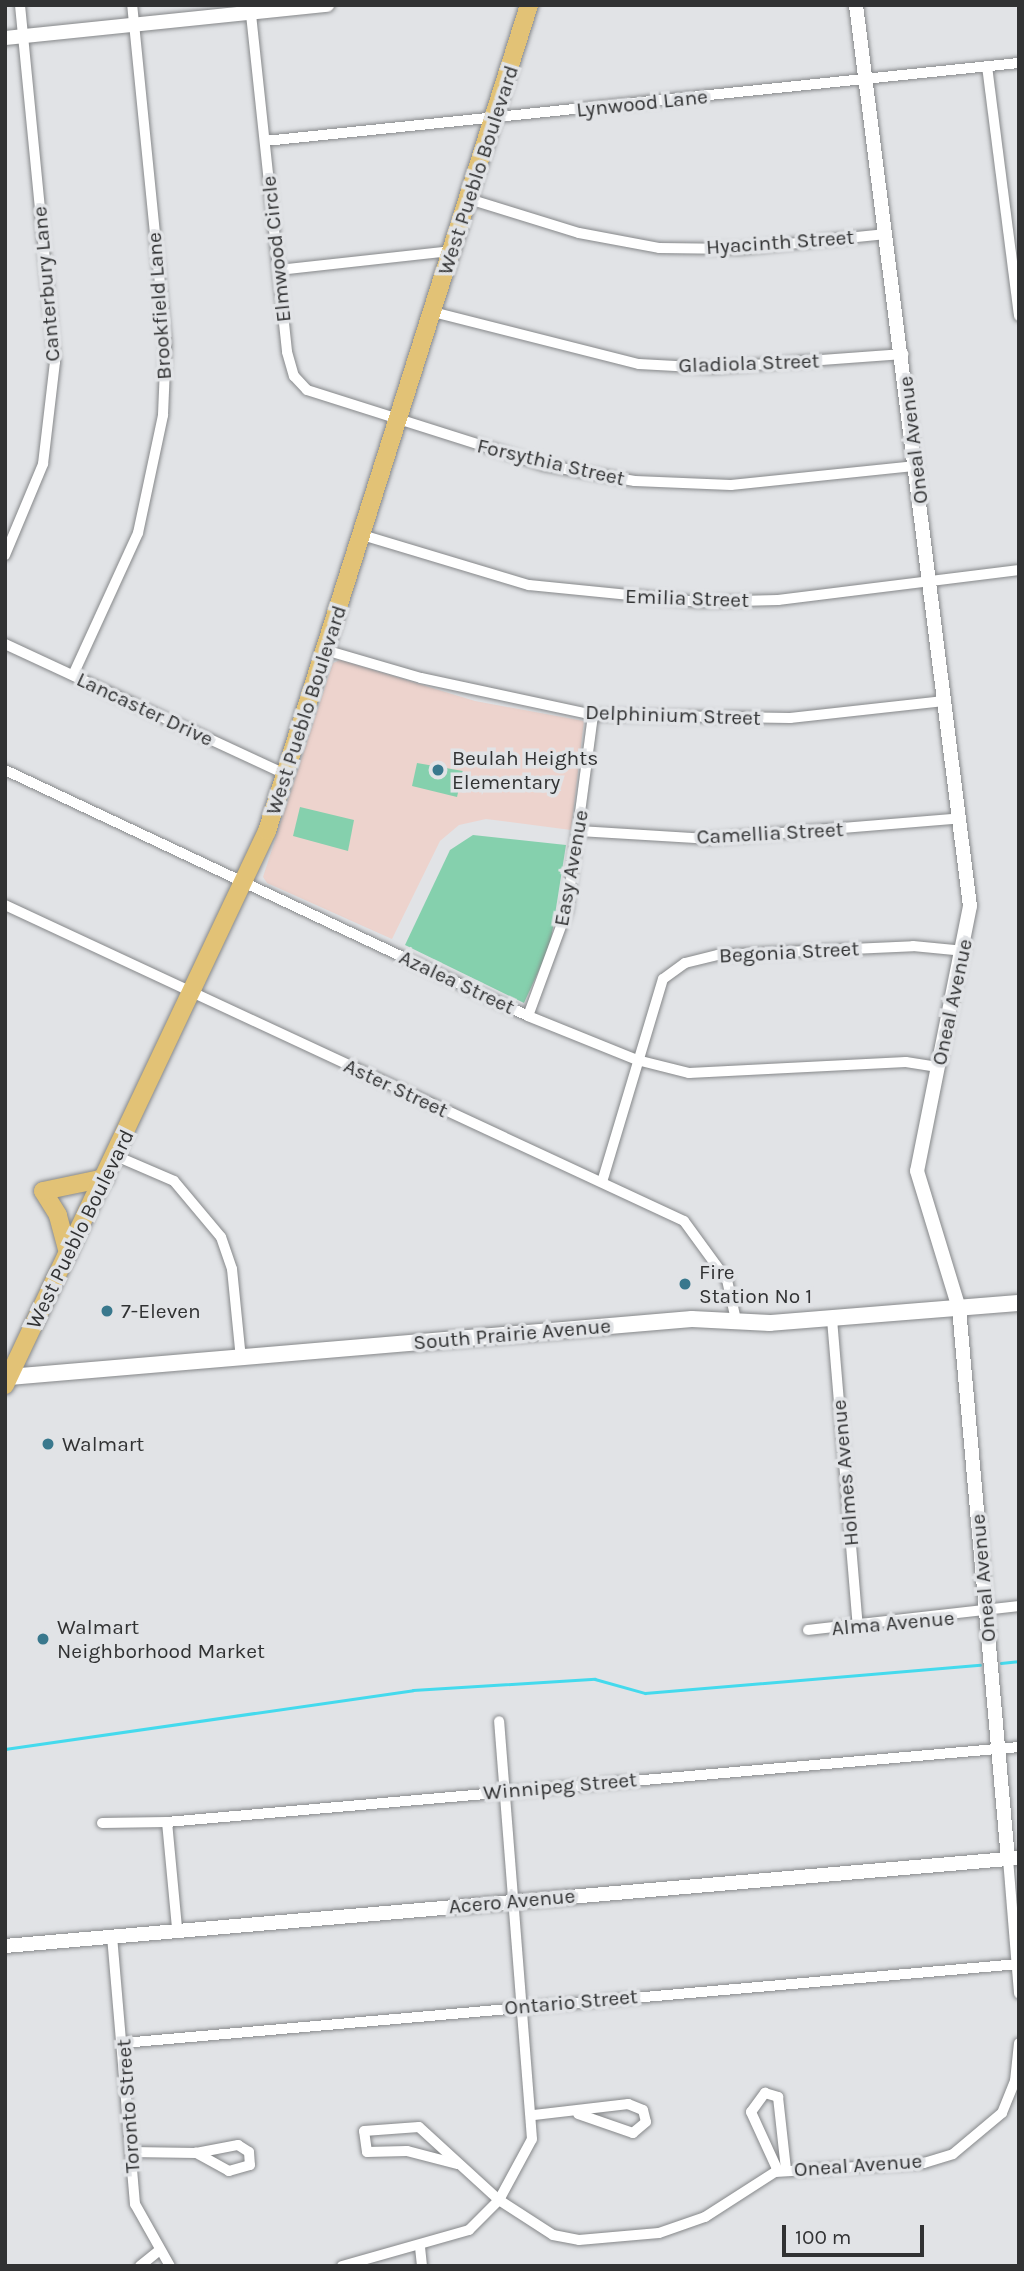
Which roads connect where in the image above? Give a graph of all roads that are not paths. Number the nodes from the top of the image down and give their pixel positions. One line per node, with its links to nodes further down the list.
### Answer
1 (20, 5): 8 (street, Canterbury Lane)
2 (132, 5): 7 (street, Brookfield Lane)
3 (327, 5): 6 (street)
4 (529, 5): 13 (main road, West Pueblo Boulevard)
5 (856, 5): 12 (street, Oneal Avenue)
6 (251, 9): 7 (street); 14 (street, Elmwood Circle)
7 (133, 23): 8 (street); 30 (street, Brookfield Lane)
8 (23, 36): 9 (street); 25 (street, Canterbury Lane)
9 (5, 38)
10 (1019, 63): 11 (street, Lynwood Lane)
11 (987, 66): 12 (street, Lynwood Lane); 20 (street)
12 (864, 81): 13 (street, Lynwood Lane); 16 (street, Oneal Avenue)
13 (496, 116): 14 (street, Lynwood Lane); 15 (main road, West Pueblo Boulevard)
14 (265, 141): 18 (street, Elmwood Circle)
15 (469, 199): 16 (street, Hyacinth Street); 17 (main road, West Pueblo Boulevard)
16 (886, 234): 21 (street, Oneal Avenue)
17 (452, 251): 18 (street); 19 (main road, West Pueblo Boulevard)
18 (279, 270): 22 (street, Elmwood Circle)
19 (433, 312): 21 (street, Gladiola Street); 22 (main road, West Pueblo Boulevard)
20 (1019, 316)
21 (903, 354): 23 (street, Oneal Avenue)
22 (398, 422): 23 (street, Forsythia Street); 24 (main road, West Pueblo Boulevard)
23 (916, 466): 27 (street, Oneal Avenue)
24 (362, 535): 27 (street, Emilia Street); 29 (main road, West Pueblo Boulevard)
25 (5, 555)
26 (1019, 570): 27 (street, Emilia Street)
27 (931, 581): 31 (street, Oneal Avenue)
28 (5, 644): 30 (street, Lancaster Drive)
29 (325, 650): 32 (street, Delphinium Street); 34 (main road, West Pueblo Boulevard)
30 (73, 675): 34 (street, Lancaster Drive)
31 (944, 701): 32 (street, Delphinium Street); 35 (street, Oneal Avenue)
32 (593, 715): 36 (street, Easy Avenue)
33 (5, 770): 37 (street, Azalea Street)
34 (285, 774): 37 (main road, West Pueblo Boulevard)
35 (961, 818): 36 (street, Camellia Street); 39 (street, Oneal Avenue)
36 (579, 831): 41 (street, Easy Avenue)
37 (246, 882): 40 (main road, West Pueblo Boulevard); 41 (street, Azalea Street)
38 (5, 905): 40 (street, Aster Street)
39 (965, 951): 42 (street, Begonia Street); 43 (street, Oneal Avenue)
40 (194, 994): 44 (main road, West Pueblo Boulevard); 46 (street, Aster Street)
41 (528, 1016): 42 (street, Azalea Street)
42 (637, 1060): 43 (street, Azalea Street); 46 (street, Begonia Street)
43 (938, 1067): 49 (street, Oneal Avenue)
44 (116, 1156): 45 (main road, West Pueblo Boulevard); 52 (street)
45 (105, 1178): 47 (main road, West Pueblo Boulevard); 47 (main road)
46 (602, 1182): 51 (street, Aster Street)
47 (68, 1253): 53 (main road, West Pueblo Boulevard)
48 (1019, 1303): 49 (main road, South Prairie Avenue)
49 (959, 1308): 50 (main road, South Prairie Avenue); 55 (street, Oneal Avenue)
50 (831, 1319): 51 (main road, South Prairie Avenue); 56 (street, Holmes Avenue)
51 (736, 1320): 52 (main road, South Prairie Avenue)
52 (242, 1359): 53 (main road, South Prairie Avenue)
53 (6, 1379)
54 (1019, 1606): 55 (street, Alma Avenue)
55 (986, 1614): 56 (street, Alma Avenue); 60 (street, Oneal Avenue)
56 (858, 1627): 57 (street, Alma Avenue)
57 (808, 1630)
58 (499, 1721): 61 (street)
59 (1019, 1747): 60 (street, Winnipeg Street)
60 (998, 1748): 61 (street, Winnipeg Street); 64 (street, Oneal Avenue)
61 (506, 1790): 63 (street, Winnipeg Street); 65 (street)
62 (102, 1822): 63 (street, Winnipeg Street)
63 (167, 1822): 66 (street)
64 (1013, 1859): 65 (street, Acero Avenue); 69 (street, Oneal Avenue)
65 (514, 1901): 66 (street, Acero Avenue); 71 (street)
66 (177, 1928): 67 (street, Acero Avenue)
67 (112, 1936): 68 (street, Acero Avenue); 72 (street, Toronto Street)
68 (5, 1946)
69 (1018, 1964): 70 (street, Oneal Avenue); 71 (street, Ontario Street)
70 (1019, 1994)
71 (522, 2006): 72 (street, Ontario Street); 76 (street)
72 (123, 2043): 77 (street, Toronto Street)
73 (1019, 2043): 74 (street, Oneal Avenue)
74 (1017, 2071): 80 (street, Oneal Avenue)
75 (578, 2114): 75 (street); 76 (street)
76 (534, 2115): 81 (street)
77 (131, 2152): 78 (street); 83 (street, Toronto Street)
78 (196, 2153)
79 (457, 2164): 79 (street, Oneal Avenue); 81 (street, Oneal Avenue)
80 (782, 2170): 80 (street); 81 (street, Oneal Avenue)
81 (499, 2200): 82 (street)
82 (420, 2247): 86 (street); 87 (street)
83 (157, 2252): 84 (street); 85 (street, Toronto Street)
84 (140, 2266)
85 (170, 2266)
86 (342, 2266)
87 (422, 2266)

